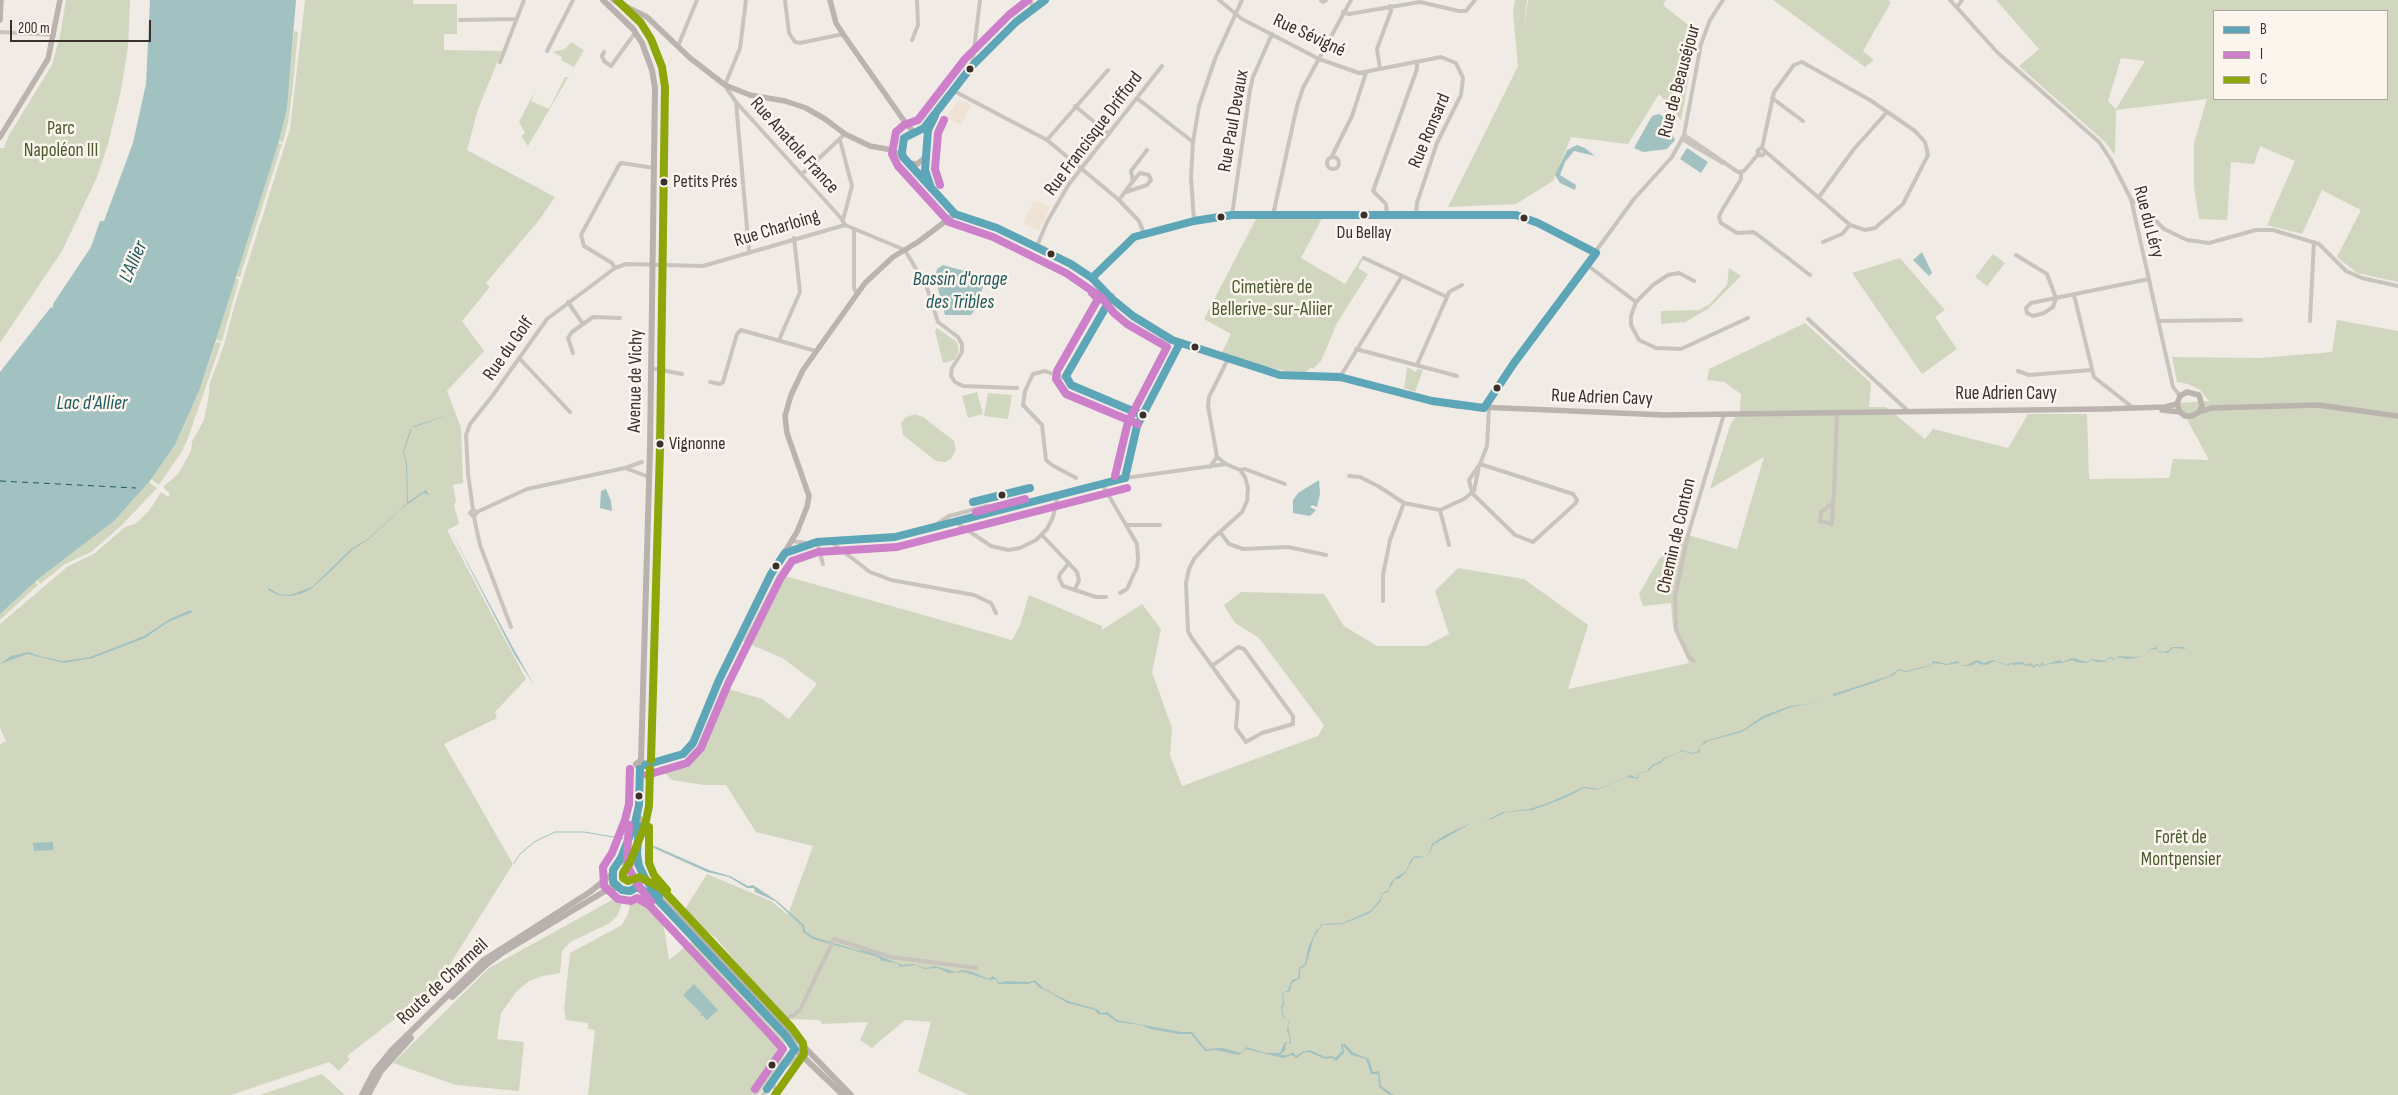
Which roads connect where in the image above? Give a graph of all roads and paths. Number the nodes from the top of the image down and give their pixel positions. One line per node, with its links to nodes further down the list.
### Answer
1 (1, 0): 33 (main road)
2 (55, 0): 3 (street)
3 (60, 0): 39 (main road)
4 (524, 0): 32 (street)
5 (573, 0): 42 (street)
6 (603, 0): 30 (main road)
7 (608, 0): 30 (main road)
8 (613, 0): 41 (main road)
9 (697, 0): 41 (street)
10 (746, 0): 52 (street)
11 (785, 0): 37 (street)
12 (830, 0): 37 (main road)
13 (916, 0): 40 (street)
14 (980, 0): 47 (street)
15 (1032, 0): 28 (street)
16 (1045, 0): 28 (main road)
17 (1219, 0): 31 (street, Rue Sévigné)
18 (1242, 0): 31 (street)
19 (1321, 0): 20 (street)
20 (1326, 0)
21 (1351, 0): 29 (street)
22 (1475, 0): 26 (street)
23 (1723, 0): 67 (street, Rue de Beauséjour)
24 (1950, 0): 27 (street, Rue du Léry)
25 (1962, 0): 27 (street)
26 (1390, 6): 29 (street); 49 (street)
27 (1958, 6): 86 (street, Rue du Léry)
28 (1032, 10): 47 (main road)
29 (1343, 12): 44 (street)
30 (618, 14): 36 (main road, Avenue de Vichy)
31 (1235, 14): 38 (street, Rue Sévigné); 71 (street)
32 (517, 19): 34 (street); 45 (street)
33 (0, 20)
34 (460, 20)
35 (0, 32): 39 (street)
36 (635, 33): 43 (street); 78 (main road, Avenue de Vichy)
37 (843, 34): 63 (main road)
38 (1272, 34): 44 (street, Rue Sévigné); 91 (street, Rue Paul Devaux)
39 (54, 35): 62 (main road)
40 (912, 40)
41 (678, 46): 52 (main road)
42 (547, 52)
43 (604, 52)
44 (1319, 59): 51 (street, Rue Sévigné); 92 (street)
45 (500, 62)
46 (1417, 62): 49 (street, Rue Ronsard); 89 (street); 90 (street, Rue Ronsard)
47 (972, 66): 53 (main road)
48 (1162, 66): 55 (street, Rue Francisque Drifford)
49 (1380, 69): 51 (street, Rue Ronsard)
50 (1108, 70): 57 (street)
51 (1366, 73): 75 (street)
52 (726, 85): 56 (street, Rue Anatole France); 64 (main road)
53 (954, 91): 59 (main road); 70 (street)
54 (1772, 98): 58 (street); 60 (street); 73 (street)
55 (1138, 99): 65 (street, Rue Francisque Drifford); 71 (street)
56 (736, 102): 81 (street, Rue Anatole France); 103 (street)
57 (1075, 106): 65 (street); 70 (street)
58 (1887, 112): 85 (street); 95 (street)
59 (933, 118): 63 (main road); 69 (main road)
60 (1803, 121)
61 (0, 124): 62 (main road)
62 (6, 129): 66 (main road)
63 (915, 132): 69 (main road); 76 (main road)
64 (845, 134): 68 (street); 76 (main road)
65 (1109, 134): 79 (street, Rue Francisque Drifford)
66 (0, 137)
67 (1683, 137): 80 (street); 104 (street, Rue de Beauséjour)
68 (840, 140): 81 (street); 94 (street)
69 (927, 140): 74 (main road)
70 (1048, 140): 79 (street)
71 (1193, 142): 93 (street)
72 (1147, 150): 82 (street)
73 (1763, 150): 80 (street); 85 (street)
74 (926, 156): 77 (main road); 83 (main road)
75 (1332, 156)
76 (903, 157): 77 (main road)
77 (908, 163): 83 (main road)
78 (654, 168): 107 (main road, Avenue de Vichy); 109 (street)
79 (1082, 168): 87 (street); 101 (street, Rue Francisque Drifford)
80 (1741, 172): 110 (street)
81 (802, 174): 94 (street, Rue Anatole France)
82 (1133, 181): 84 (street); 84 (street)
83 (928, 185): 88 (main road)
84 (1126, 192): 87 (street)
85 (1819, 197): 95 (street)
86 (2131, 199): 100 (street); 113 (street, Rue du Léry)
87 (1119, 200): 97 (street)
88 (955, 214): 101 (main road, Rue Adrien Cavy); 102 (main road)
89 (1387, 214): 90 (street); 92 (street)
90 (1416, 214): 104 (street)
91 (1232, 215): 92 (street); 93 (street)
92 (1273, 215)
93 (1194, 221): 97 (street)
94 (844, 223): 96 (street, Rue Charloing); 98 (street, Rue Charloing)
95 (1850, 225): 99 (street)
96 (854, 229): 102 (street, Rue Charloing); 117 (street)
97 (1144, 233): 112 (street)
98 (794, 238): 103 (street, Rue Charloing); 131 (street)
99 (1823, 242)
100 (2314, 242): 116 (street); 129 (street)
101 (1037, 246): 112 (main road, Rue Adrien Cavy)
102 (905, 250): 117 (main road); 147 (street)
103 (748, 251): 107 (street, Rue Charloing)
104 (1596, 253): 108 (street, Rue de Beauséjour)
105 (2016, 255): 121 (street)
106 (1364, 258): 111 (street)
107 (653, 264): 109 (street, Rue du Golf); 139 (main road, Avenue de Vichy)
108 (1587, 264): 123 (street); 155 (street, Rue de Beauséjour)
109 (615, 268): 122 (street, Rue du Golf)
110 (1810, 275)
111 (1402, 276): 120 (street); 133 (street)
112 (1092, 278): 119 (main road, Rue Adrien Cavy)
113 (2149, 280): 118 (street); 128 (street, Rue du Léry)
114 (1694, 281): 123 (street)
115 (1462, 285): 120 (street)
116 (2398, 286)
117 (856, 293): 134 (main road)
118 (2074, 295): 121 (street); 140 (street)
119 (1112, 297): 132 (main road, Rue Adrien Cavy); 143 (street)
120 (1447, 297): 138 (street)
121 (2056, 298): 121 (street)
122 (568, 302): 130 (street); 136 (street, Rue du Golf)
123 (1636, 302): 125 (street)
124 (620, 318): 130 (street)
125 (1748, 318)
126 (1808, 319): 157 (street)
127 (2241, 320): 128 (street)
128 (2159, 321): 148 (street, Rue du Léry)
129 (2310, 321)
130 (583, 324): 135 (street)
131 (779, 340): 134 (street); 146 (street)
132 (1180, 343): 137 (main road, Rue Adrien Cavy); 163 (street)
133 (1356, 349): 138 (street); 145 (street)
134 (816, 351): 191 (main road)
135 (572, 353)
136 (518, 358): 158 (street); 184 (street, Rue du Golf)
137 (1228, 359): 145 (main road, Rue Adrien Cavy); 165 (street)
138 (1417, 365): 144 (street)
139 (651, 368): 142 (street); 173 (main road, Avenue de Vichy)
140 (2091, 370): 141 (street); 149 (street)
141 (2018, 371)
142 (682, 374)
143 (1066, 376): 163 (street); 174 (street)
144 (1457, 376)
145 (1340, 377): 155 (main road, Rue Adrien Cavy)
146 (710, 382)
147 (1017, 388)
148 (2180, 396): 150 (main road); 151 (main road)
149 (2120, 398): 152 (street); 153 (street)
150 (2202, 403): 154 (main road); 161 (main road)
151 (2177, 404): 153 (main road, Rue Adrien Cavy); 160 (main road)
152 (2118, 407): 153 (main road, Rue Adrien Cavy); 156 (main road, Rue Adrien Cavy)
153 (2132, 407)
154 (2211, 408): 161 (main road); 164 (main road)
155 (1487, 409): 162 (main road, Rue Adrien Cavy); 168 (street)
156 (2102, 409): 157 (main road, Rue Adrien Cavy); 160 (main road, Rue Adrien Cavy)
157 (1906, 410): 159 (main road, Rue Adrien Cavy)
158 (570, 412)
159 (1837, 412): 162 (main road, Rue Adrien Cavy); 180 (street)
160 (2180, 412): 161 (main road)
161 (2199, 412)
162 (1724, 414): 210 (street, Chemin de Conton)
163 (1142, 415): 175 (street)
164 (2398, 416)
165 (1216, 457): 167 (street); 169 (street)
166 (642, 462): 170 (street)
167 (1226, 464): 169 (street); 171 (street)
168 (1480, 464): 178 (street); 178 (street); 178 (street)
169 (1210, 466): 175 (street)
170 (625, 468): 173 (street); 184 (street)
171 (1240, 470): 177 (street); 189 (street)
172 (1349, 476): 181 (street)
173 (649, 477): 212 (main road, Avenue de Vichy)
174 (1076, 478)
175 (1125, 478): 176 (street)
176 (1102, 484): 179 (street); 187 (street)
177 (1285, 484)
178 (1472, 493): 183 (street)
179 (1058, 495): 182 (street); 190 (street)
180 (1834, 502): 180 (street)
181 (1404, 503): 183 (street); 207 (street)
182 (1006, 509): 185 (street); 188 (street)
183 (1440, 510): 197 (street)
184 (475, 511): 209 (street)
185 (954, 521): 188 (street); 190 (street)
186 (1160, 524): 187 (street)
187 (1126, 525): 205 (street)
188 (934, 526): 195 (street)
189 (1220, 532): 201 (street); 211 (street)
190 (1042, 535): 202 (street)
191 (792, 541): 196 (street); 199 (main road)
192 (817, 542): 193 (street); 196 (street); 203 (street)
193 (831, 542): 194 (street); 198 (street)
194 (847, 542): 195 (street); 198 (street)
195 (852, 542): 200 (street)
196 (808, 544): 199 (street)
197 (1449, 545)
198 (844, 550): 200 (street)
199 (785, 553): 212 (main road)
200 (848, 554): 208 (street)
201 (1326, 555)
202 (1069, 563): 204 (street); 204 (street)
203 (823, 564)
204 (1075, 590): 206 (street)
205 (1120, 593)
206 (1106, 597)
207 (1382, 601)
208 (996, 613)
209 (511, 627)
210 (1694, 661)
211 (1212, 666): 211 (street)
212 (642, 765): 213 (main road, Avenue de Vichy)
213 (639, 804): 214 (main road, Avenue de Vichy); 215 (main road, Avenue de Vichy)
214 (617, 864): 215 (main road); 217 (main road)
215 (639, 866): 216 (main road)
216 (642, 873): 218 (main road); 221 (main road)
217 (612, 874): 219 (main road); 225 (main road, Route de Charmeil)
218 (637, 887): 219 (main road); 221 (main road)
219 (618, 888): 226 (main road, Route de Charmeil)
220 (976, 968): 221 (street)
221 (777, 1022): 222 (main road)
222 (799, 1049): 223 (street); 223 (street); 229 (main road); 230 (main road)
223 (783, 1067): 224 (street)
224 (772, 1082): 227 (street); 228 (street)
225 (362, 1095)
226 (368, 1095)
227 (763, 1095)
228 (778, 1095)
229 (843, 1095)
230 (850, 1095)

